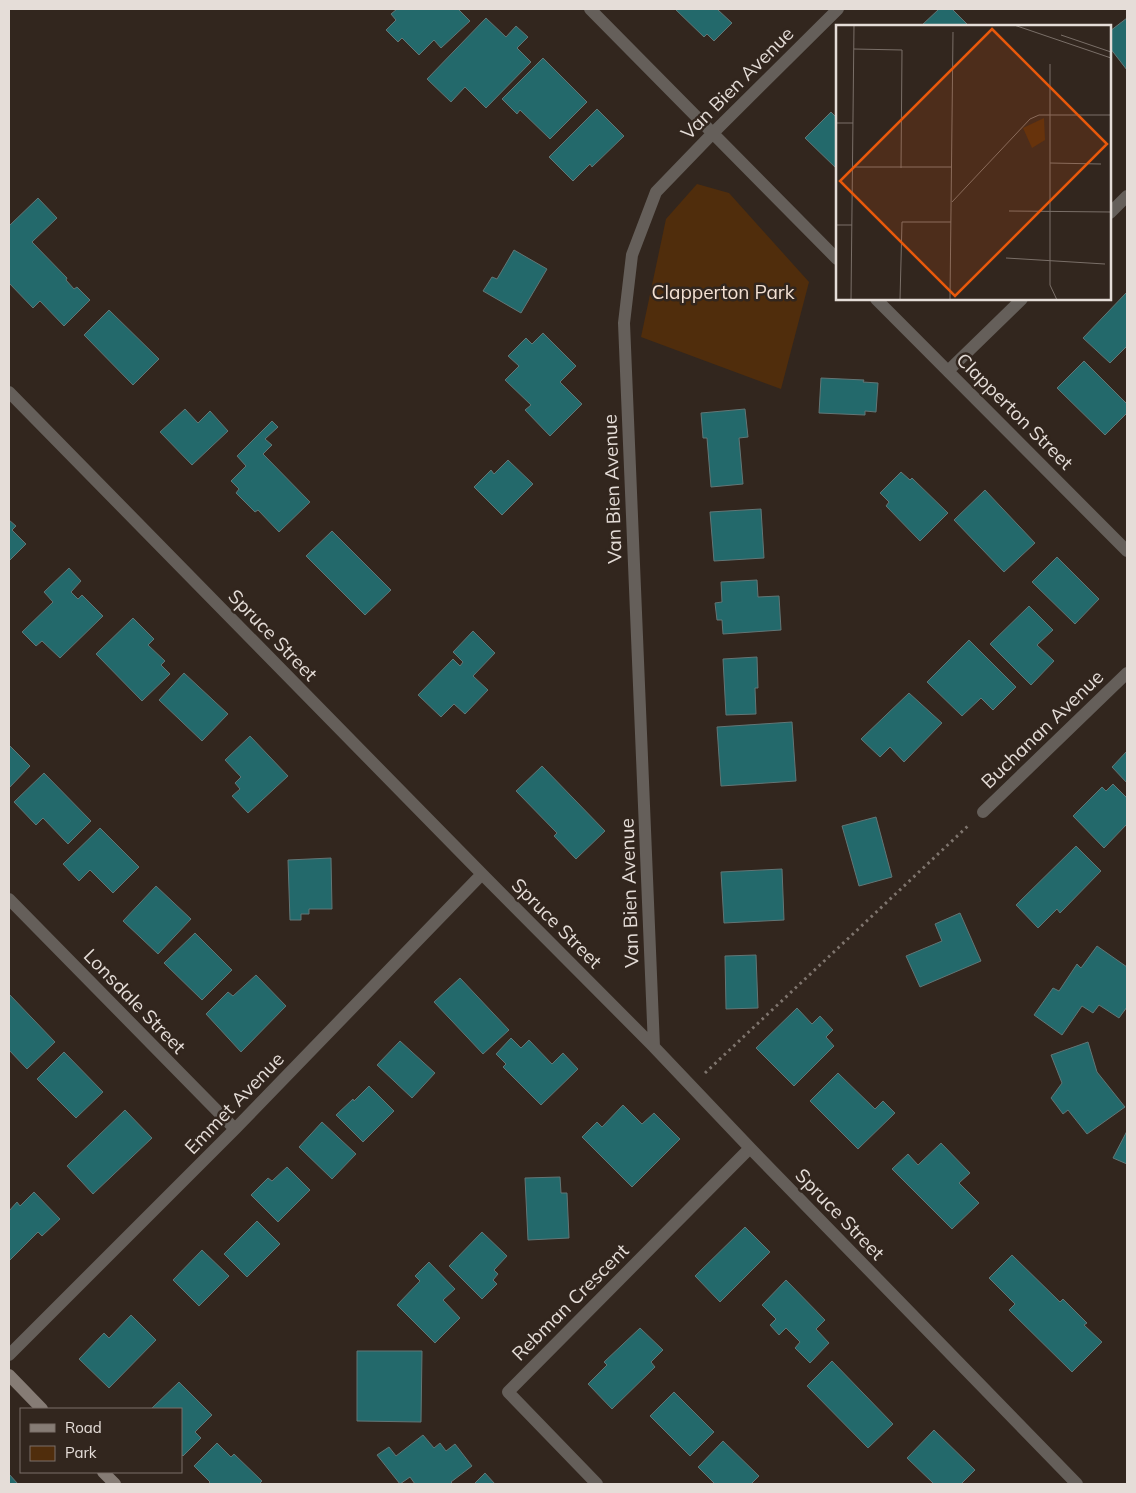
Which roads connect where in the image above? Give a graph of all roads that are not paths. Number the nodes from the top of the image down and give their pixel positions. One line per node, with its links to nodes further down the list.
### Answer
1 (590, 9): 3 (street)
2 (838, 9): 3 (street, Van Bien Avenue)
3 (712, 134): 6 (street); 16 (street, Van Bien Avenue)
4 (1127, 196): 5 (street)
5 (1111, 212)
6 (836, 259)
7 (877, 300): 9 (street, Clapperton Street)
8 (1021, 300): 9 (street)
9 (948, 371): 11 (street, Clapperton Street)
10 (9, 392): 14 (street, Spruce Street)
11 (1127, 550)
12 (1127, 673): 13 (street, Buchanan Avenue)
13 (983, 812)
14 (482, 874): 16 (street, Spruce Street); 17 (street, Emmet Avenue)
15 (9, 898): 17 (street, Lonsdale Street)
16 (654, 1047): 18 (street, Spruce Street)
17 (235, 1129): 19 (street, Emmet Avenue)
18 (750, 1148): 24 (street, Rebman Crescent); 25 (street, Spruce Street)
19 (9, 1355)
20 (9, 1375): 21 (street)
21 (41, 1408)
22 (104, 1473): 23 (street)
23 (115, 1484)
24 (597, 1484)
25 (1076, 1484)

